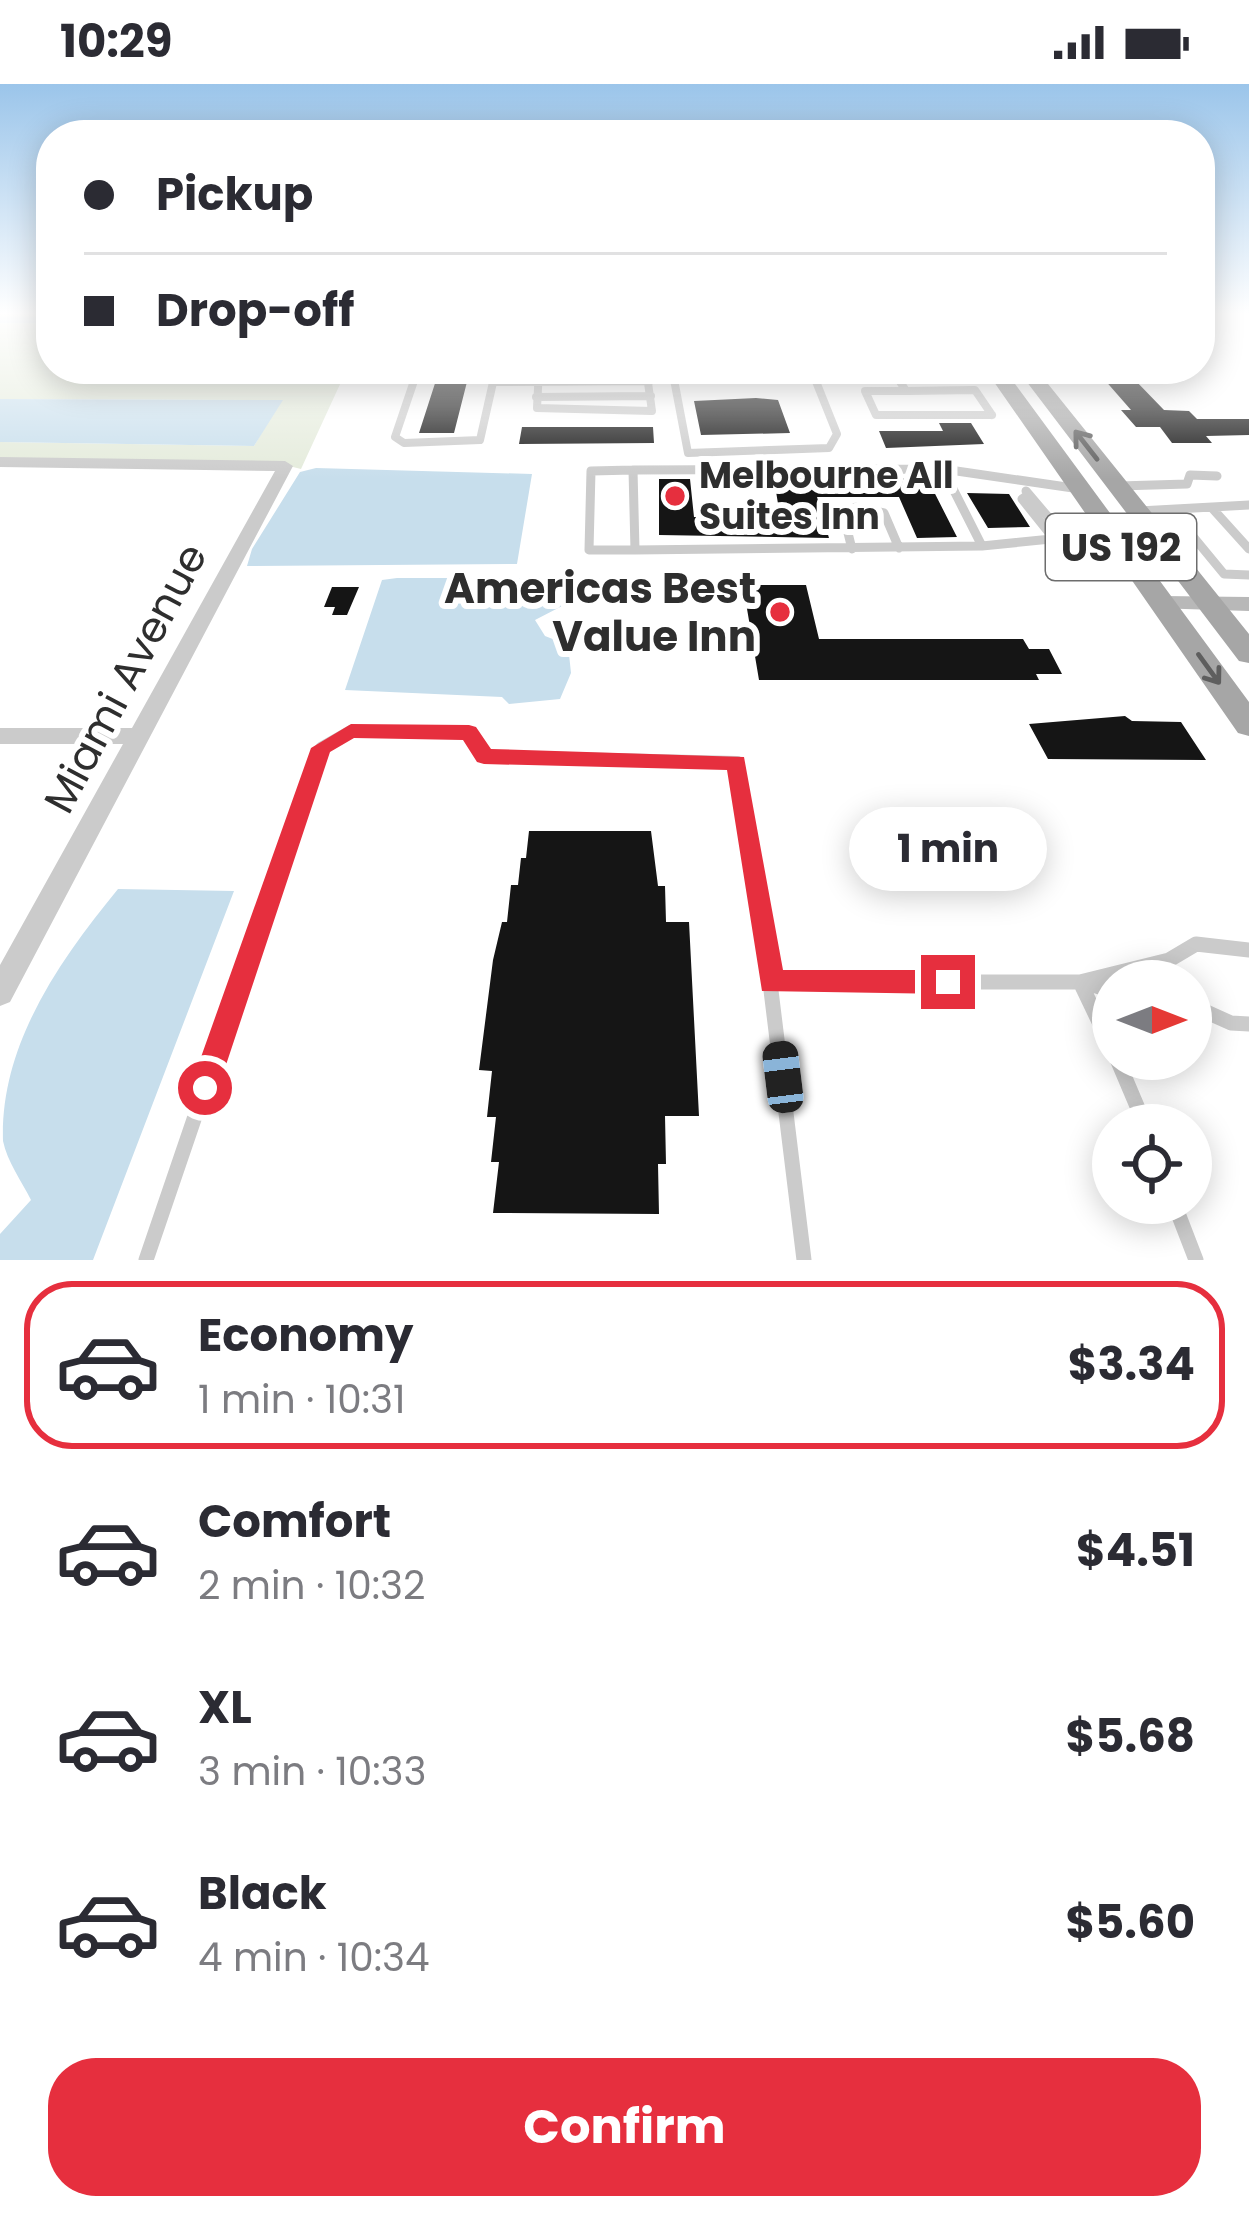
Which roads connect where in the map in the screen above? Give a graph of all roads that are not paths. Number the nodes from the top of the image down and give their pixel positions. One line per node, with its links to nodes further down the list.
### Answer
1 (413, 384): 2 (lane)
2 (494, 384)
3 (537, 384): 12 (lane)
4 (650, 384): 11 (lane)
5 (675, 384): 6 (lane)
6 (817, 384)
7 (902, 384): 10 (lane)
8 (1004, 384): 19 (main road, US 192)
9 (1039, 384): 18 (main road, US 192, one-way to 9)
10 (906, 391): 10 (lane)
11 (651, 396): 12 (lane); 12 (lane)
12 (536, 397)
13 (0, 462): 38 (street, Miami Avenue)
14 (943, 469): 15 (lane); 17 (lane); 26 (lane)
15 (633, 470): 29 (lane); 29 (lane)
16 (1217, 476): 18 (lane)
17 (1021, 483): 19 (lane); 25 (lane)
18 (1117, 486): 22 (main road, US 192)
19 (1080, 489): 24 (main road, US 192)
20 (1249, 506): 21 (lane)
21 (1212, 508): 23 (lane); 30 (lane)
22 (1137, 511): 23 (lane); 33 (main road, US 192)
23 (1172, 511): 31 (lane)
24 (1111, 533): 25 (lane); 32 (main road, US 192)
25 (1054, 539): 26 (lane)
26 (982, 546): 28 (lane)
27 (852, 548): 28 (lane); 28 (lane); 29 (lane)
28 (899, 548)
29 (635, 550)
30 (1246, 552)
31 (1249, 575)
32 (1162, 603): 33 (main road); 36 (main road, US 192, one-way to 36)
33 (1209, 604): 34 (main road); 35 (main road, US 192)
34 (1249, 604)
35 (1249, 654)
36 (1249, 725)
37 (0, 736): 38 (street)
38 (137, 736): 43 (street, Miami Avenue)
39 (1249, 950): 41 (lane)
40 (772, 982): 41 (lane); 48 (lane); 49 (lane)
41 (1080, 982): 42 (lane); 44 (lane)
42 (1092, 986)
43 (0, 993)
44 (1092, 1007)
45 (1212, 1014): 46 (lane)
46 (1249, 1024)
47 (1182, 1224): 50 (lane)
48 (146, 1260)
49 (804, 1260)
50 (1196, 1260)

